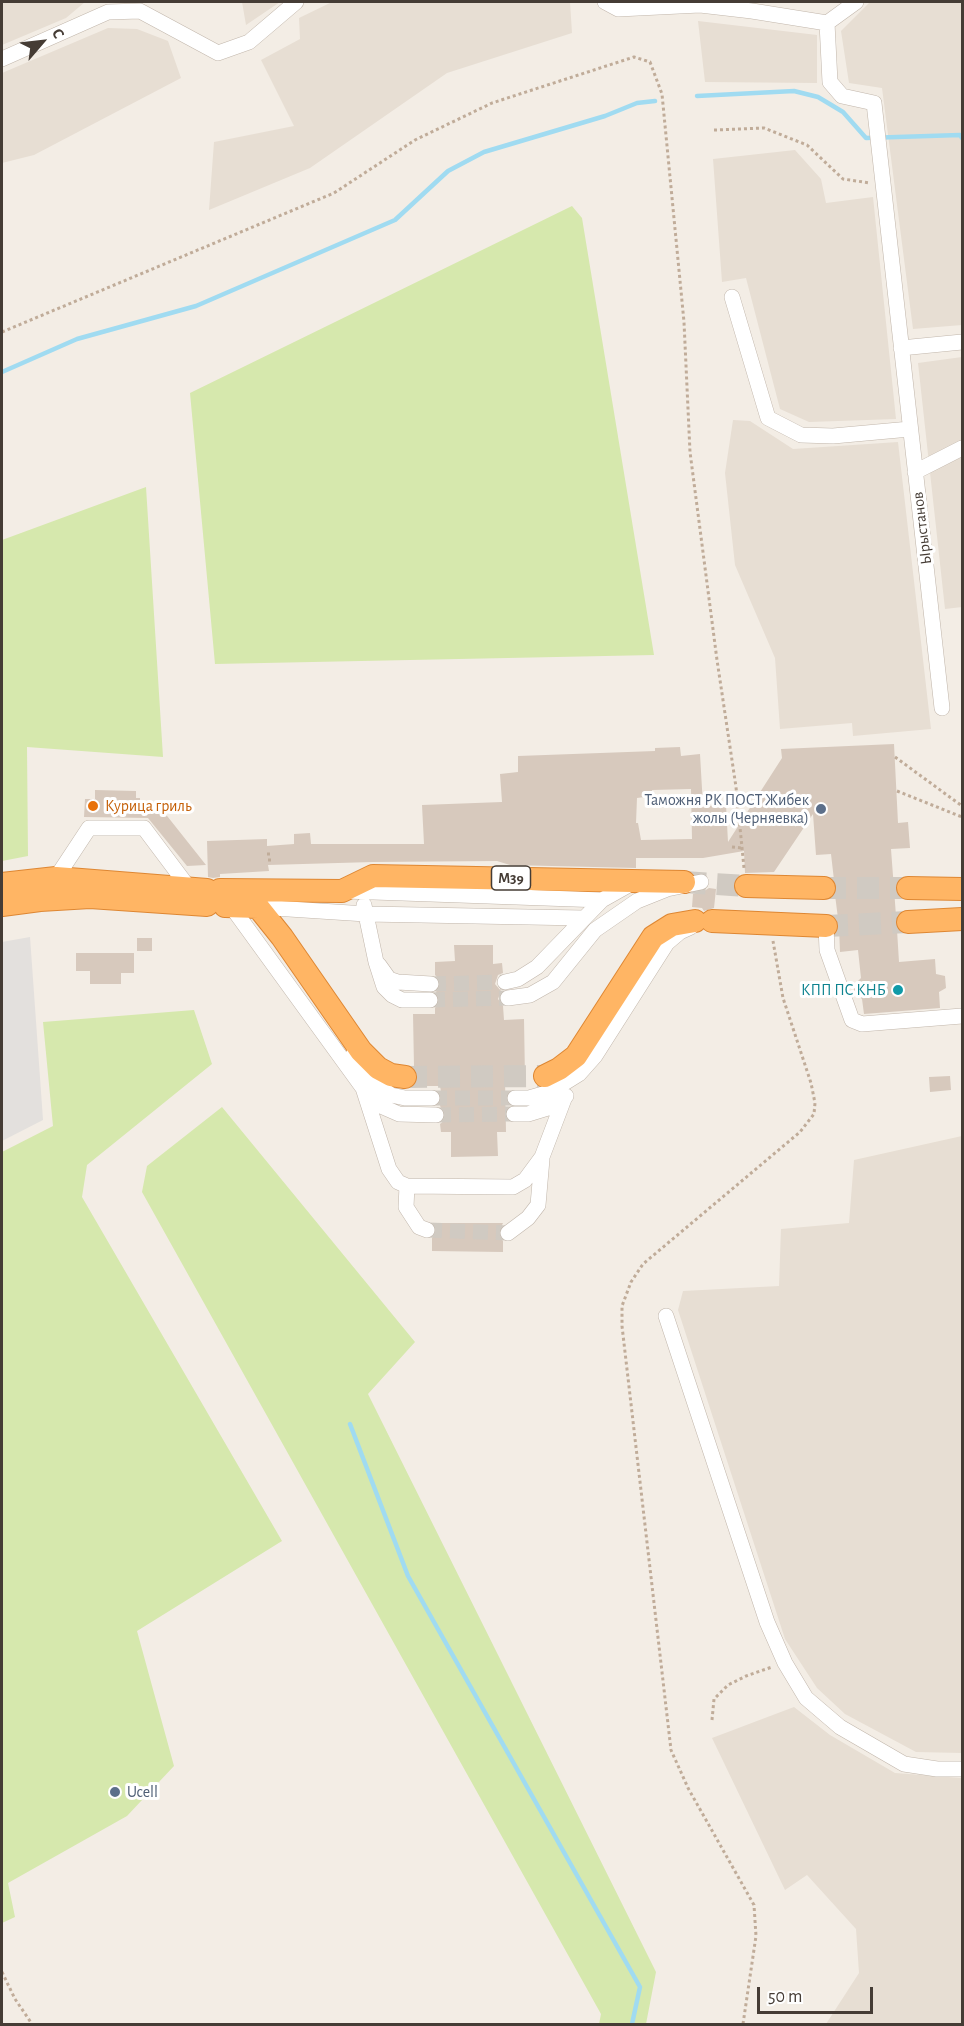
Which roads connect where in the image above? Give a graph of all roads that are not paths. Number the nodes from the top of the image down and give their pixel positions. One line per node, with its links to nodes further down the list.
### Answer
1 (296, 2): 5 (street)
2 (605, 2): 4 (street)
3 (856, 2): 4 (street)
4 (827, 23): 8 (street, Ырыстанов)
5 (2, 59)
6 (732, 297): 9 (street)
7 (963, 342): 8 (street)
8 (901, 348): 9 (street, Ырыстанов)
9 (910, 429): 11 (street, Ырыстанов)
10 (963, 448): 11 (street)
11 (915, 472): 12 (street, Ырыстанов)
12 (942, 708)
13 (56, 878): 16 (highway, M39); 22 (highway, M39); 22 (street)
14 (636, 881): 15 (highway, M39); 21 (highway, M39); 23 (street)
15 (693, 882): 35 (street)
16 (2, 884)
17 (746, 886): 18 (highway)
18 (824, 888)
19 (908, 888): 20 (highway)
20 (963, 889)
21 (351, 892): 22 (highway, M39); 23 (street); 26 (street)
22 (212, 897): 24 (highway, M39); 25 (highway, M39); 40 (street)
23 (602, 900): 27 (street)
24 (2, 905)
25 (258, 907): 26 (street); 34 (highway)
26 (366, 914): 27 (street); 33 (street)
27 (583, 918): 32 (street)
28 (963, 918): 30 (highway)
29 (704, 921): 31 (highway); 37 (street); 38 (highway)
30 (908, 922)
31 (826, 926): 36 (street)
32 (505, 982)
33 (430, 992)
34 (322, 995): 39 (highway); 41 (street)
35 (508, 998)
36 (963, 1016)
37 (579, 1074): 42 (street); 43 (street)
38 (545, 1076)
39 (405, 1077)
40 (363, 1088): 45 (street); 47 (street)
41 (432, 1098)
42 (515, 1098)
43 (564, 1099): 44 (street); 46 (street)
44 (514, 1114)
45 (436, 1115)
46 (542, 1157): 47 (street); 49 (street)
47 (407, 1186): 48 (street)
48 (427, 1230)
49 (508, 1233)
50 (666, 1316): 51 (street)
51 (963, 1769)

